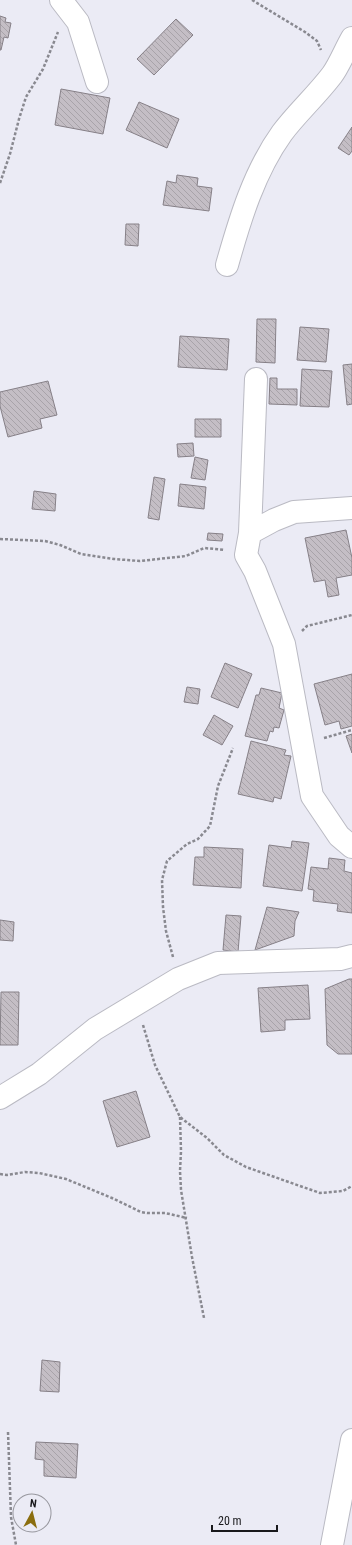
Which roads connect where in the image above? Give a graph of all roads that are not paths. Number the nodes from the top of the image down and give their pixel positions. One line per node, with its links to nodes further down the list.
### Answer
1 (65, 5): 3 (street)
2 (352, 38): 4 (street)
3 (97, 82)
4 (227, 265)
5 (256, 379): 7 (street)
6 (352, 508): 7 (street)
7 (250, 533): 8 (street)
8 (352, 847)
9 (352, 956): 10 (street)
10 (0, 1098)
11 (352, 1440): 12 (street)
12 (332, 1545)

